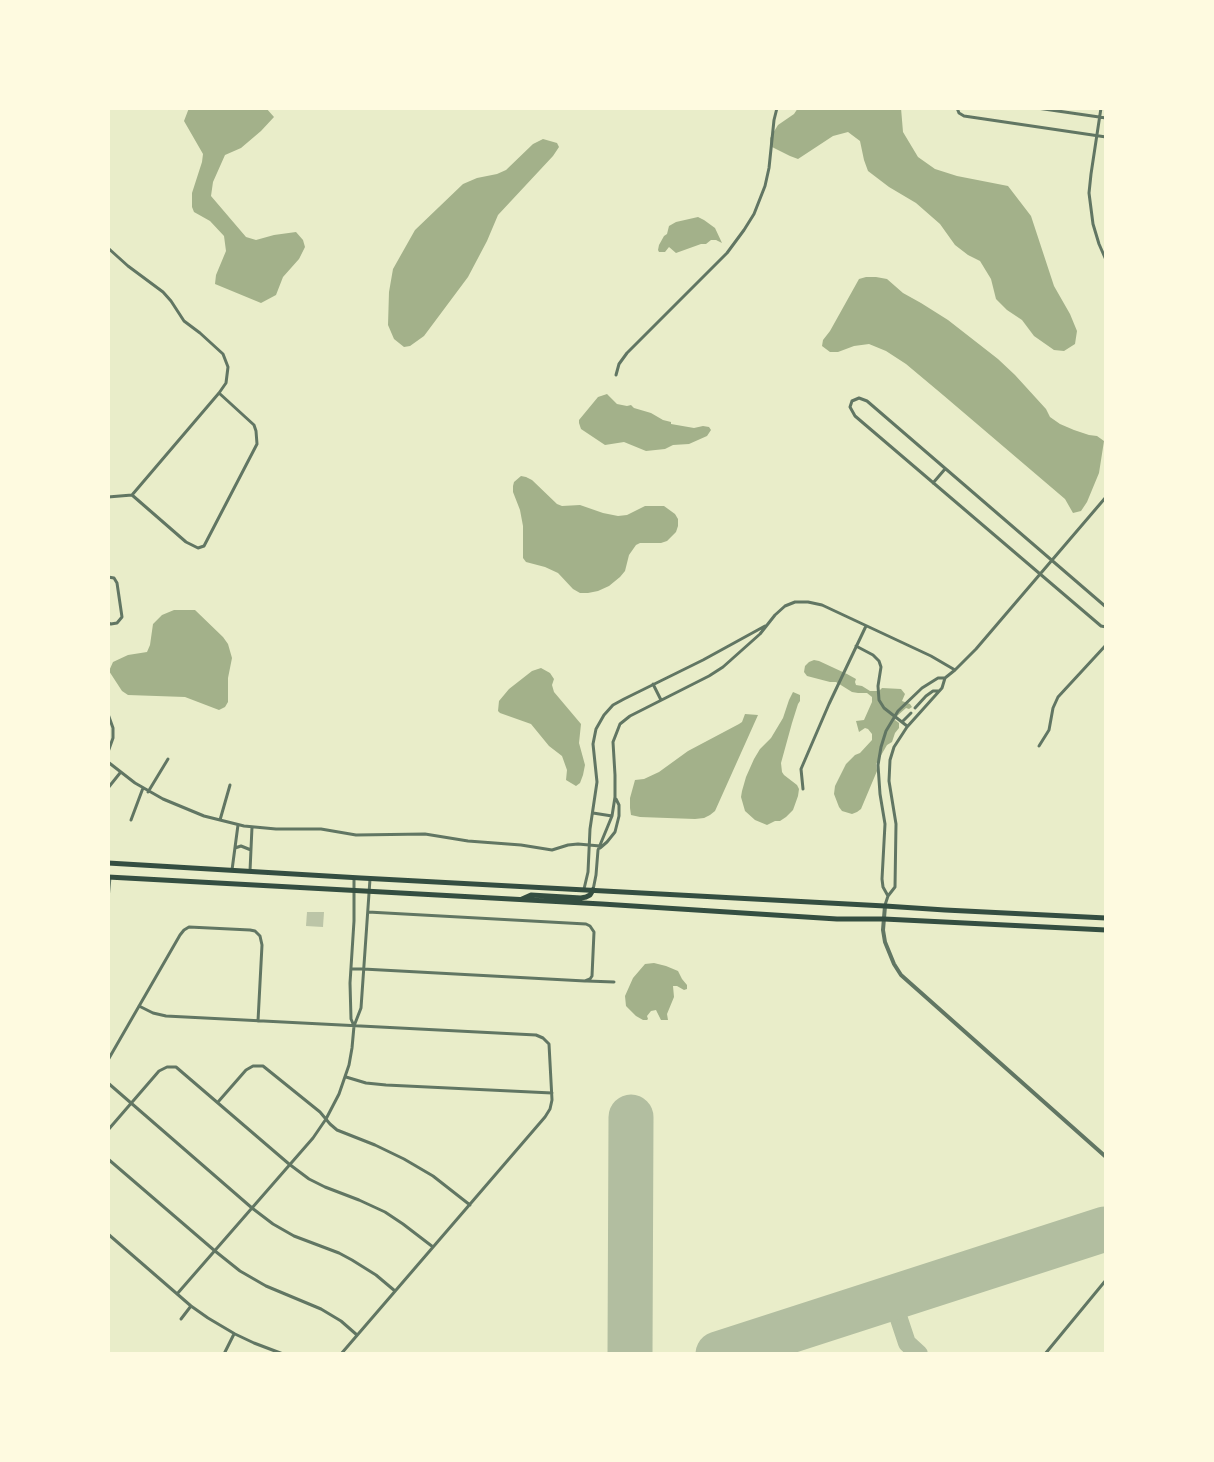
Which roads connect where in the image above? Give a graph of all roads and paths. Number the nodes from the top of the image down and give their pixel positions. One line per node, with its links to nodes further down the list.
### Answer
1 (777, 108): 11 (street)
2 (957, 108): 7 (street)
3 (1037, 108): 5 (street)
4 (1101, 108): 5 (street)
5 (1100, 117): 6 (street); 7 (street)
6 (1106, 118)
7 (1097, 136): 8 (street); 10 (street)
8 (1106, 137)
9 (108, 248): 12 (street)
10 (1106, 260)
11 (616, 375)
12 (219, 393): 15 (street); 15 (street)
13 (945, 468): 14 (street); 14 (street); 18 (street)
14 (933, 483): 19 (street)
15 (132, 495): 16 (street)
16 (108, 497)
17 (1106, 497): 18 (street)
18 (1052, 560): 19 (street); 21 (street)
19 (1040, 574): 25 (street); 28 (street)
20 (108, 578): 22 (street)
21 (1106, 607)
22 (108, 622)
23 (767, 625): 24 (street); 30 (street); 34 (street)
24 (866, 626): 27 (street); 28 (street)
25 (1106, 627)
26 (1106, 645): 41 (street)
27 (856, 646): 38 (street); 49 (street)
28 (955, 670): 29 (street)
29 (945, 678): 31 (street); 32 (street)
30 (653, 684): 34 (street); 52 (street)
31 (919, 691): 33 (street); 38 (street)
32 (940, 691): 33 (street); 40 (street)
33 (926, 696): 35 (street)
34 (661, 700): 51 (street)
35 (915, 708)
36 (911, 712): 39 (street)
37 (108, 714): 42 (street)
38 (895, 716): 39 (street); 74 (street)
39 (902, 722): 40 (street)
40 (907, 726): 74 (street)
41 (1039, 746)
42 (108, 752)
43 (168, 759): 50 (street)
44 (108, 762): 45 (street)
45 (120, 773): 47 (street); 48 (street)
46 (230, 785): 55 (street)
47 (108, 788)
48 (143, 788): 50 (street); 54 (street)
49 (803, 789)
50 (148, 792): 55 (street)
51 (615, 797): 53 (street); 60 (street)
52 (593, 813): 53 (street); 58 (street)
53 (612, 816): 60 (street)
54 (131, 820)
55 (220, 820): 56 (street)
56 (238, 825): 57 (street); 59 (street)
57 (252, 827): 58 (street); 61 (street)
58 (589, 845): 60 (street); 70 (street)
59 (235, 848): 61 (street); 63 (street)
60 (599, 848): 71 (street)
61 (251, 850): 65 (street)
62 (108, 863): 63 (main road)
63 (232, 870): 64 (main road)
64 (242, 871): 65 (main road); 69 (main road)
65 (250, 871): 67 (main road)
66 (109, 877): 69 (main road); 75 (street)
67 (354, 878): 68 (main road); 72 (street)
68 (370, 879): 70 (main road); 73 (street)
69 (241, 884): 72 (main road)
70 (584, 890): 71 (main road)
71 (593, 890): 76 (main road); 77 (main road)
72 (354, 891): 73 (main road); 82 (street)
73 (370, 891): 76 (main road); 78 (street)
74 (888, 896): 77 (street)
75 (108, 899)
76 (520, 900): 80 (main road)
77 (885, 906): 79 (main road); 80 (street)
78 (368, 912): 83 (street); 84 (street)
79 (1106, 918)
80 (884, 919): 81 (main road); 97 (street)
81 (1106, 930)
82 (351, 969): 83 (street); 88 (street)
83 (363, 969): 84 (street); 88 (street)
84 (585, 981): 85 (street)
85 (614, 982)
86 (139, 1006): 87 (street); 87 (street); 89 (street)
87 (258, 1021): 88 (street)
88 (354, 1026): 90 (street); 92 (street)
89 (108, 1060)
90 (346, 1077): 92 (street); 95 (street)
91 (108, 1083): 94 (street)
92 (552, 1093): 100 (street)
93 (218, 1102): 94 (street); 95 (street); 99 (street)
94 (131, 1104): 96 (street); 101 (street)
95 (326, 1119): 99 (street); 100 (street)
96 (108, 1130)
97 (1106, 1157)
98 (108, 1159): 104 (street)
99 (289, 1164): 101 (street); 103 (street)
100 (470, 1205): 103 (street)
101 (252, 1208): 104 (street); 106 (street)
102 (108, 1234): 107 (street)
103 (433, 1248): 106 (street)
104 (215, 1251): 107 (street); 111 (street)
105 (1106, 1280): 115 (street)
106 (395, 1291): 111 (street)
107 (177, 1294): 108 (street)
108 (191, 1306): 109 (street); 110 (street)
109 (181, 1318)
110 (235, 1334): 112 (street); 113 (street)
111 (357, 1335): 114 (street)
112 (224, 1354)
113 (283, 1354)
114 (341, 1354)
115 (1045, 1354)

